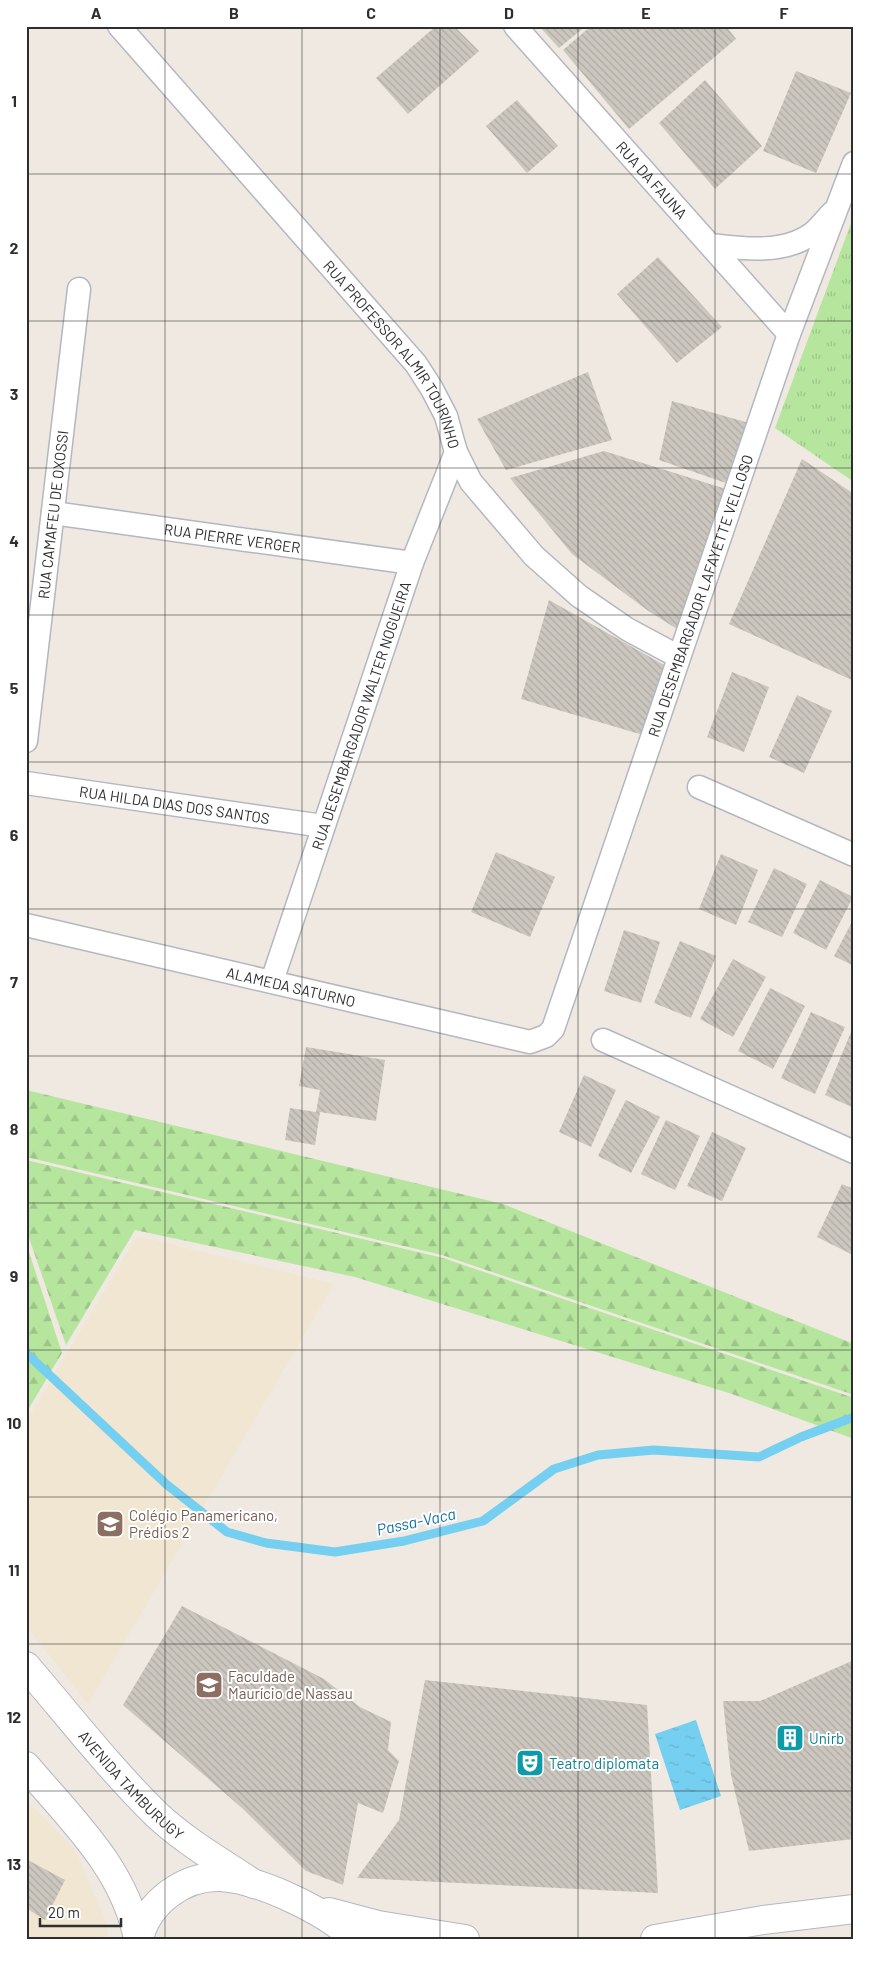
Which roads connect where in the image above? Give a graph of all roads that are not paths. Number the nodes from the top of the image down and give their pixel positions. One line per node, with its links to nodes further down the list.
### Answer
1 (119, 26): 8 (street, RUA PROFESSOR ALMIR TOURINHO)
2 (515, 26): 5 (street, RUA DA FAUNA)
3 (854, 163): 4 (street, RUA DESEMBARGADOR LAFAYETTE VELLOSO)
4 (835, 210): 5 (street); 7 (street, RUA DESEMBARGADOR LAFAYETTE VELLOSO)
5 (712, 245): 7 (street, RUA DA FAUNA)
6 (79, 289): 9 (street, RUA CAMAFEU DE OXOSSI)
7 (789, 334): 11 (street, RUA DESEMBARGADOR LAFAYETTE VELLOSO)
8 (456, 452): 10 (street, RUA DESEMBARGADOR WALTER NOGUEIRA); 11 (street, RUA PROFESSOR ALMIR TOURINHO)
9 (53, 513): 10 (street, RUA PIERRE VERGER); 12 (street, RUA CAMAFEU DE OXOSSI)
10 (412, 563): 15 (street, RUA DESEMBARGADOR WALTER NOGUEIRA)
11 (679, 657): 19 (street, RUA DESEMBARGADOR LAFAYETTE VELLOSO)
12 (26, 741)
13 (26, 783): 15 (street, RUA HILDA DIAS DOS SANTOS)
14 (698, 787): 16 (street)
15 (323, 826): 18 (street, RUA DESEMBARGADOR WALTER NOGUEIRA)
16 (854, 856)
17 (26, 925): 18 (street, ALAMEDA SATURNO)
18 (272, 981): 19 (street, ALAMEDA SATURNO)
19 (553, 1029)
20 (603, 1040): 21 (street)
21 (854, 1152)
22 (26, 1666): 24 (main road, AVENIDA TAMBURUGY)
23 (26, 1766): 27 (main road)
24 (254, 1884): 25 (main road); 27 (main road)
25 (309, 1906): 28 (main road); 29 (main road)
26 (854, 1909): 30 (main road)
27 (138, 1939)
28 (355, 1939)
29 (465, 1939)
30 (655, 1939)

